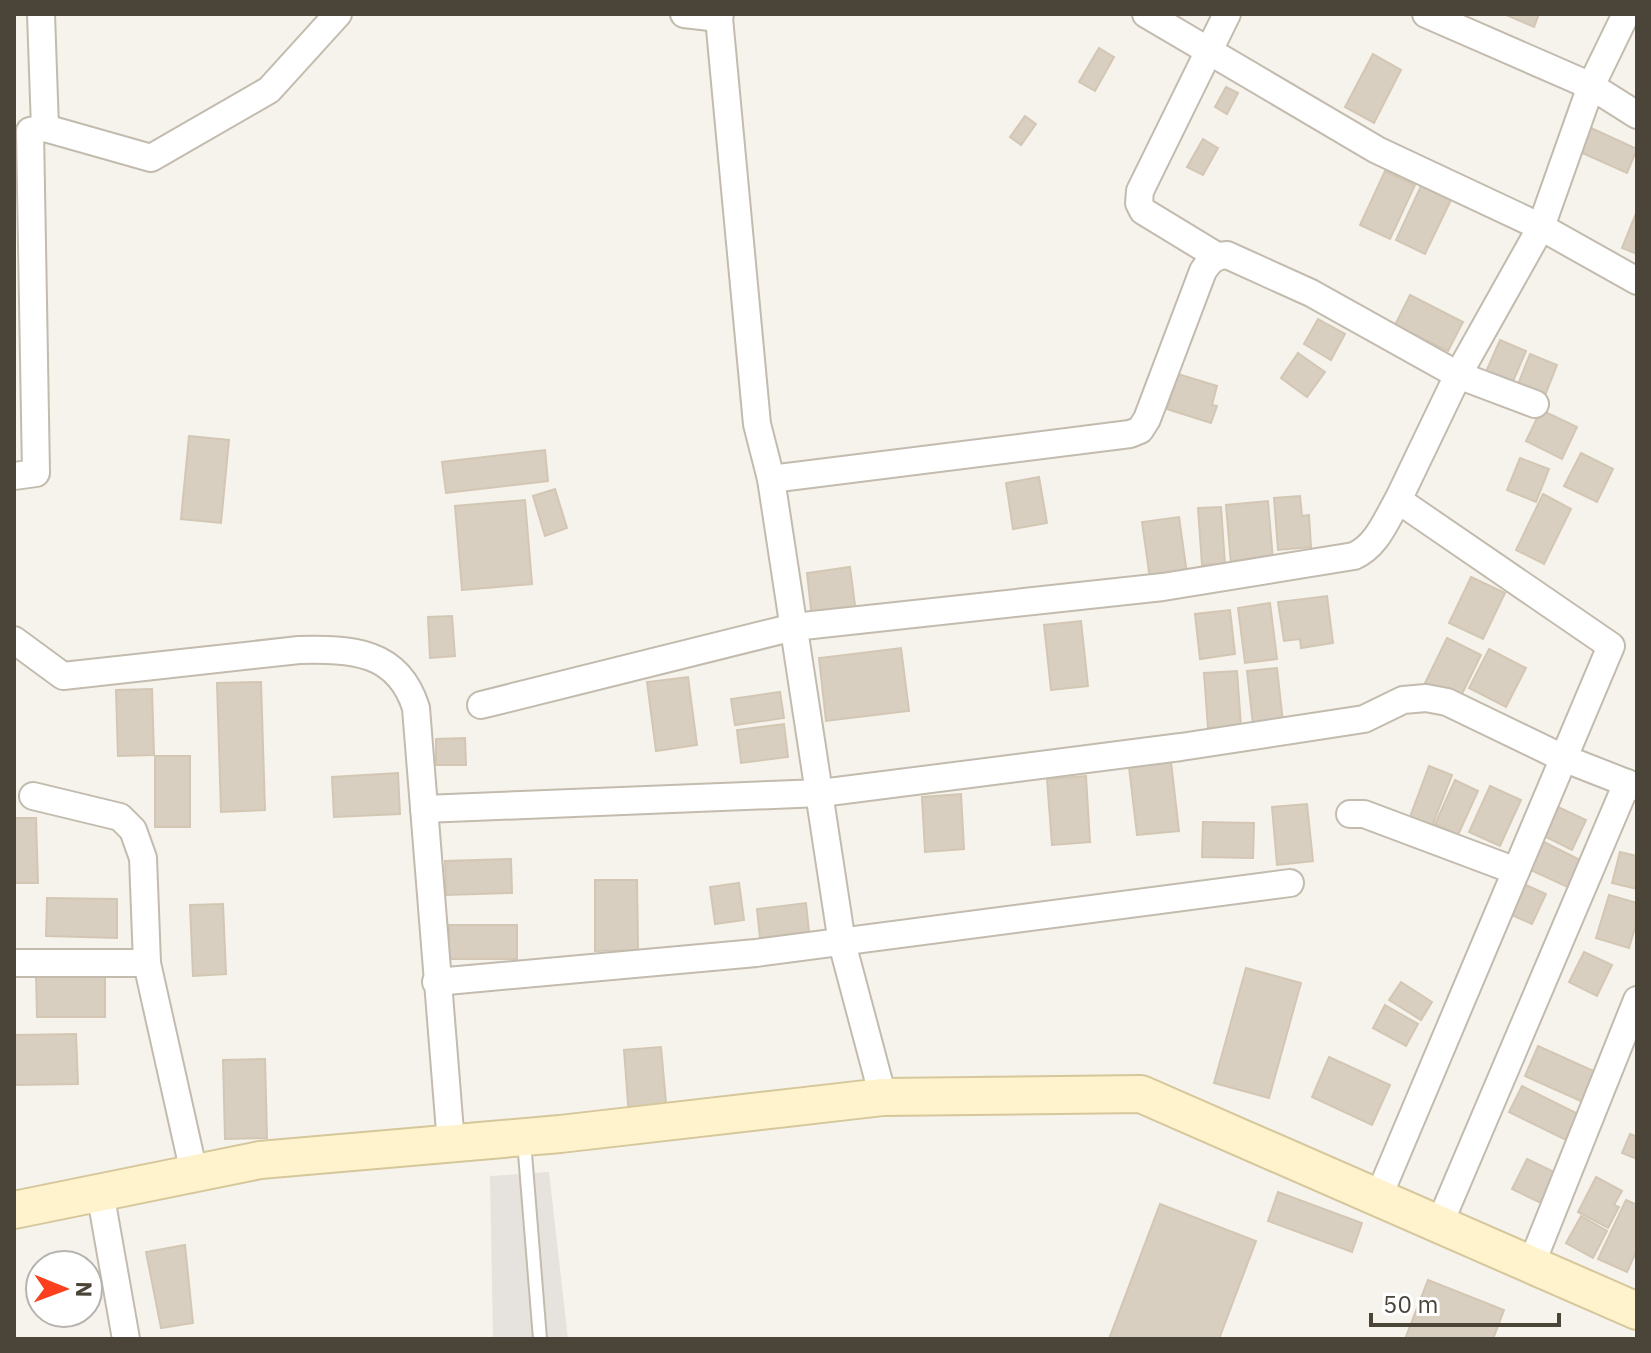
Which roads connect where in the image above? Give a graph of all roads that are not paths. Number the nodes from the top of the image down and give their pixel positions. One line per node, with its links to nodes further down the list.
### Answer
1 (41, 14): 12 (street)
2 (338, 14): 12 (street)
3 (684, 14): 8 (street)
4 (1146, 14): 9 (street)
5 (1227, 14): 9 (street)
6 (1426, 14): 10 (street)
7 (1626, 14): 10 (street)
8 (720, 16): 19 (street)
9 (1211, 50): 13 (street); 14 (street)
10 (1591, 86): 11 (street); 13 (street)
11 (1637, 115)
12 (30, 130): 18 (street)
13 (1541, 227): 15 (street); 16 (street)
14 (1217, 256): 16 (street); 19 (street)
15 (1637, 281)
16 (1458, 375): 17 (street); 20 (street)
17 (1535, 404)
18 (14, 476)
19 (771, 479): 21 (street)
20 (1398, 500): 21 (street); 24 (street)
21 (794, 627): 23 (street); 26 (street)
22 (14, 640): 28 (street)
23 (481, 705)
24 (1563, 758): 25 (street); 26 (street); 30 (street)
25 (1632, 785): 44 (street)
26 (821, 793): 28 (street); 32 (street)
27 (28, 796): 34 (street)
28 (424, 809): 35 (street)
29 (1350, 814): 30 (street)
30 (1516, 871): 42 (street)
31 (1290, 883): 32 (street)
32 (842, 943): 35 (street); 37 (street)
33 (14, 963): 34 (street)
34 (147, 963): 40 (street)
35 (436, 982): 39 (street)
36 (1637, 1000): 45 (street)
37 (883, 1097): 38 (street); 42 (street)
38 (524, 1137): 39 (street); 48 (lane)
39 (451, 1144): 40 (street)
40 (194, 1173): 41 (street)
41 (100, 1192): 43 (street); 47 (street)
42 (1378, 1198): 44 (street)
43 (14, 1210)
44 (1439, 1225): 45 (street)
45 (1531, 1265): 46 (street)
46 (1637, 1311)
47 (126, 1339)
48 (540, 1339)

